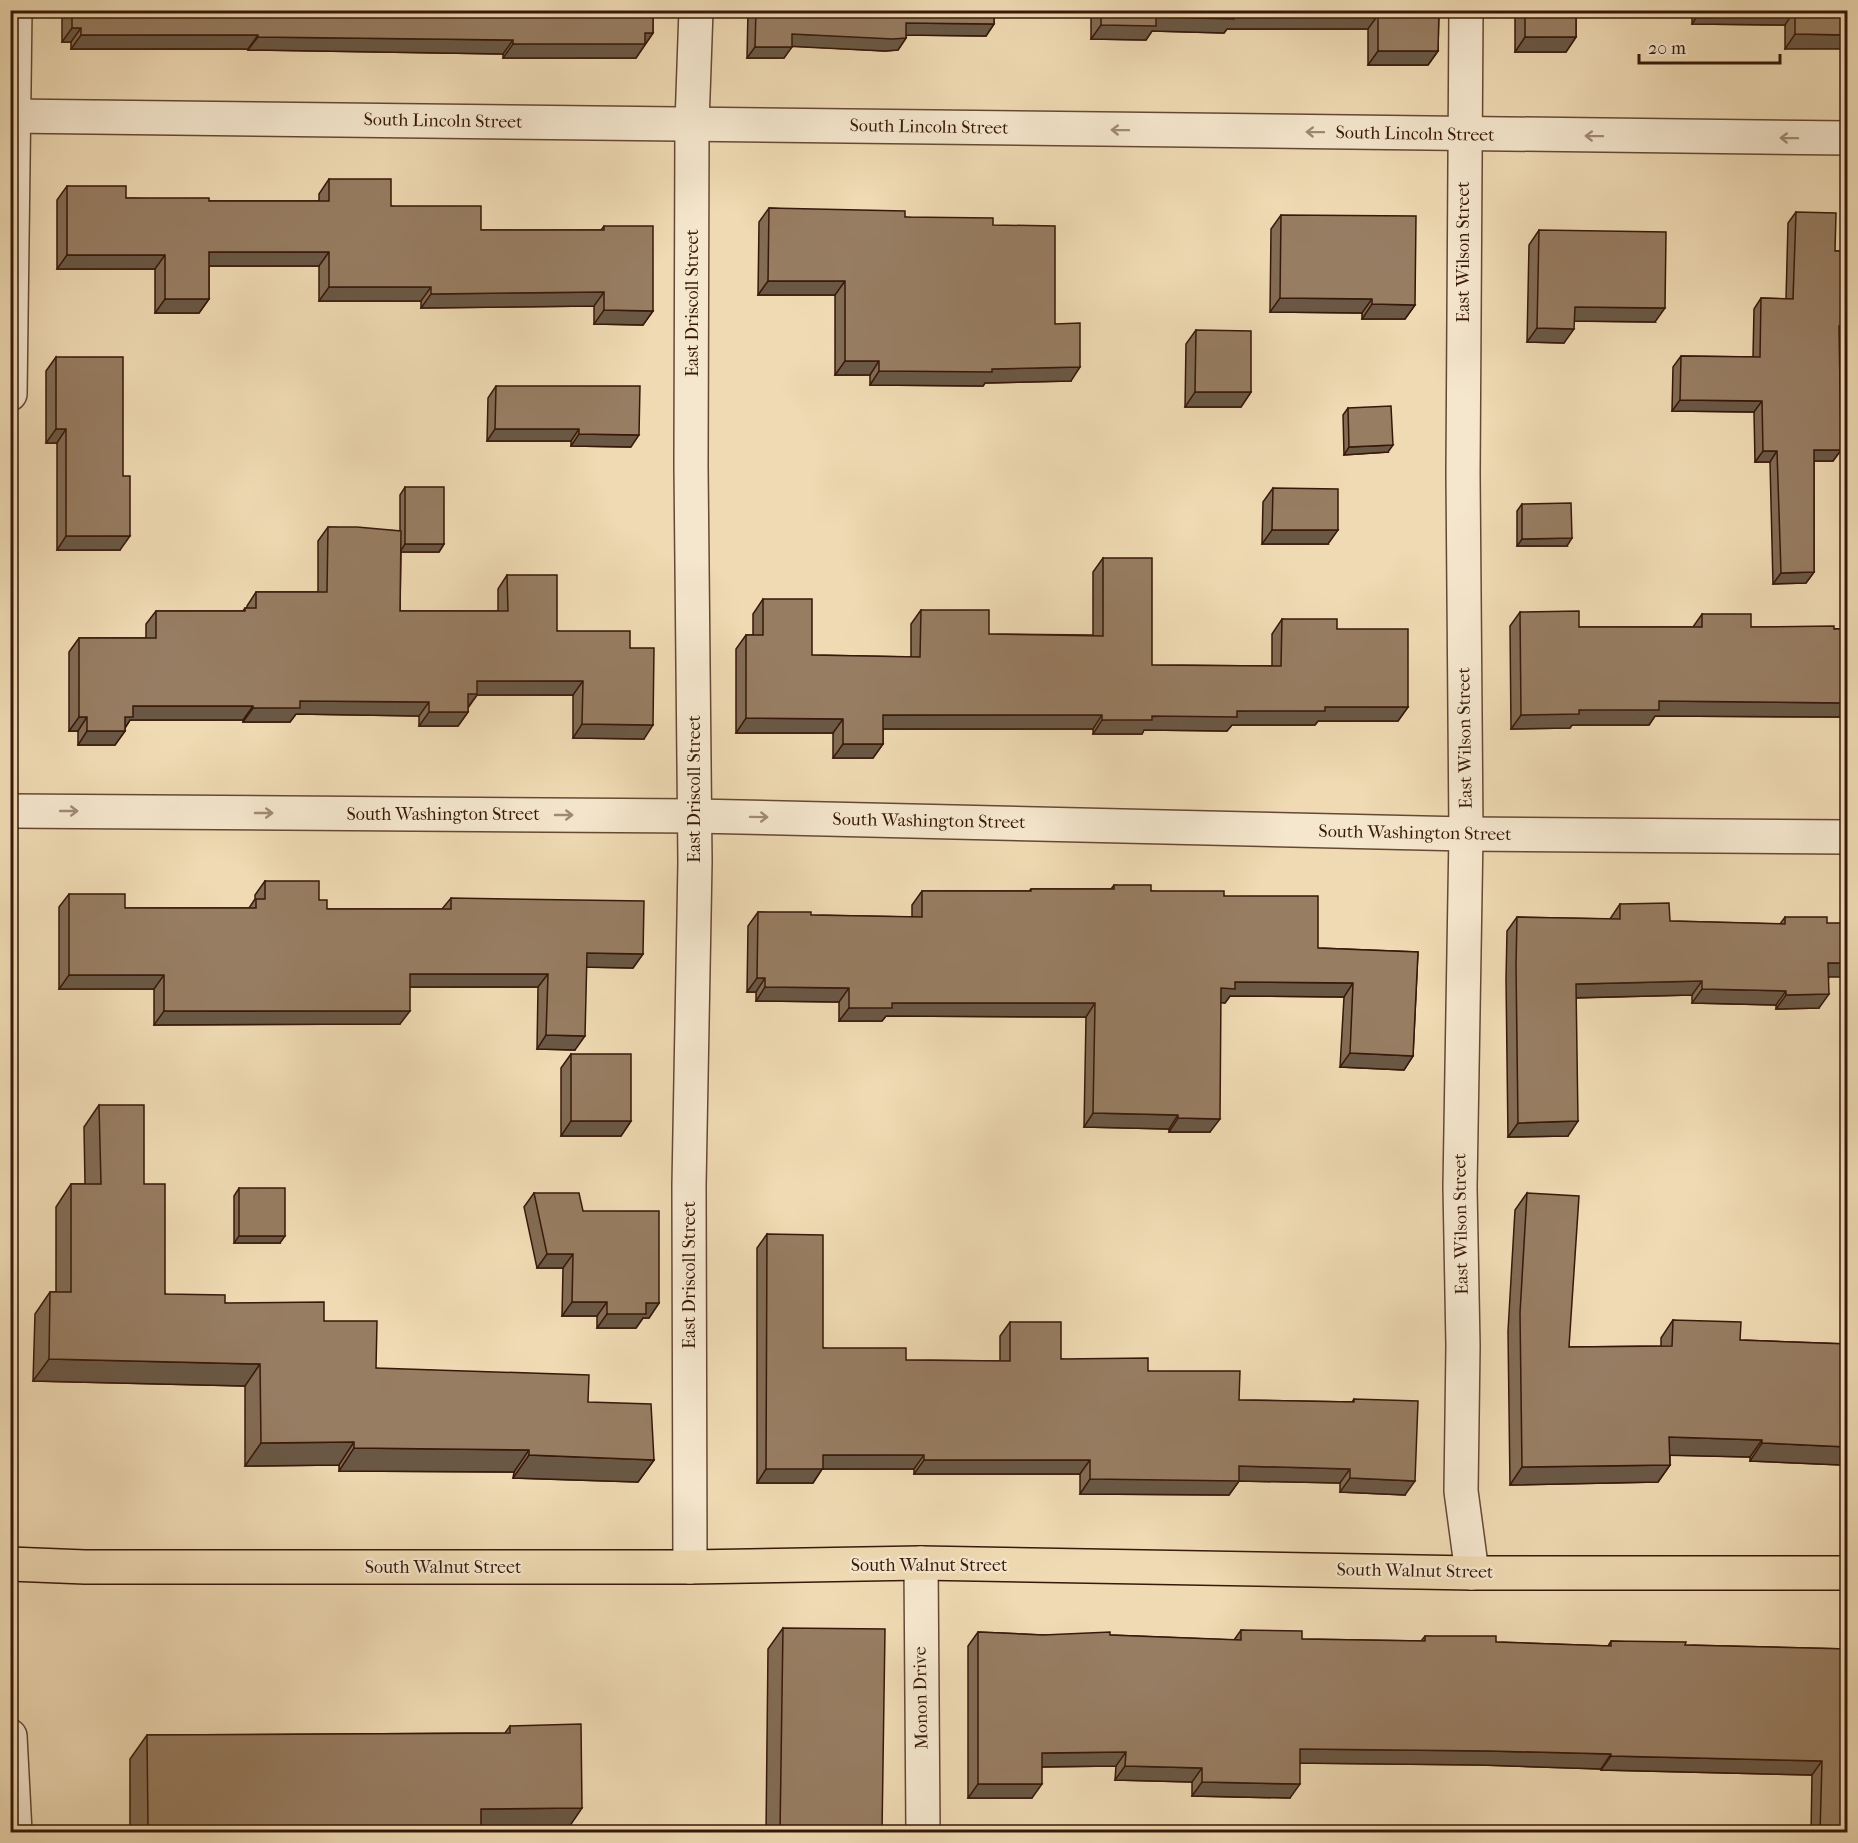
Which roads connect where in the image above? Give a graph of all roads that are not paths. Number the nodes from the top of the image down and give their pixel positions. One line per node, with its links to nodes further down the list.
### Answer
1 (15, 10): 4 (street)
2 (696, 10): 5 (street, East Driscoll Street)
3 (1466, 10): 6 (street, East Wilson Street)
4 (12, 116): 5 (street, South Lincoln Street); 8 (street)
5 (692, 123): 6 (street, South Lincoln Street, one-way to 5); 10 (street, East Driscoll Street)
6 (1464, 135): 7 (street, South Lincoln Street, one-way to 6); 11 (street, East Wilson Street)
7 (1848, 138)
8 (10, 394)
9 (10, 811): 10 (street, South Washington Street, one-way to 10)
10 (695, 816): 11 (street, South Washington Street, one-way to 11); 15 (street, East Driscoll Street)
11 (1466, 834): 12 (street, South Washington Street); 16 (street, East Wilson Street)
12 (1848, 837)
13 (921, 1563): 15 (main road, South Walnut Street); 16 (main road, South Walnut Street); 20 (street, Monon Drive)
14 (10, 1564): 15 (main road, South Walnut Street)
15 (690, 1567)
16 (1472, 1572): 17 (main road, South Walnut Street)
17 (1848, 1574)
18 (10, 1736): 19 (street)
19 (15, 1833)
20 (923, 1833)

